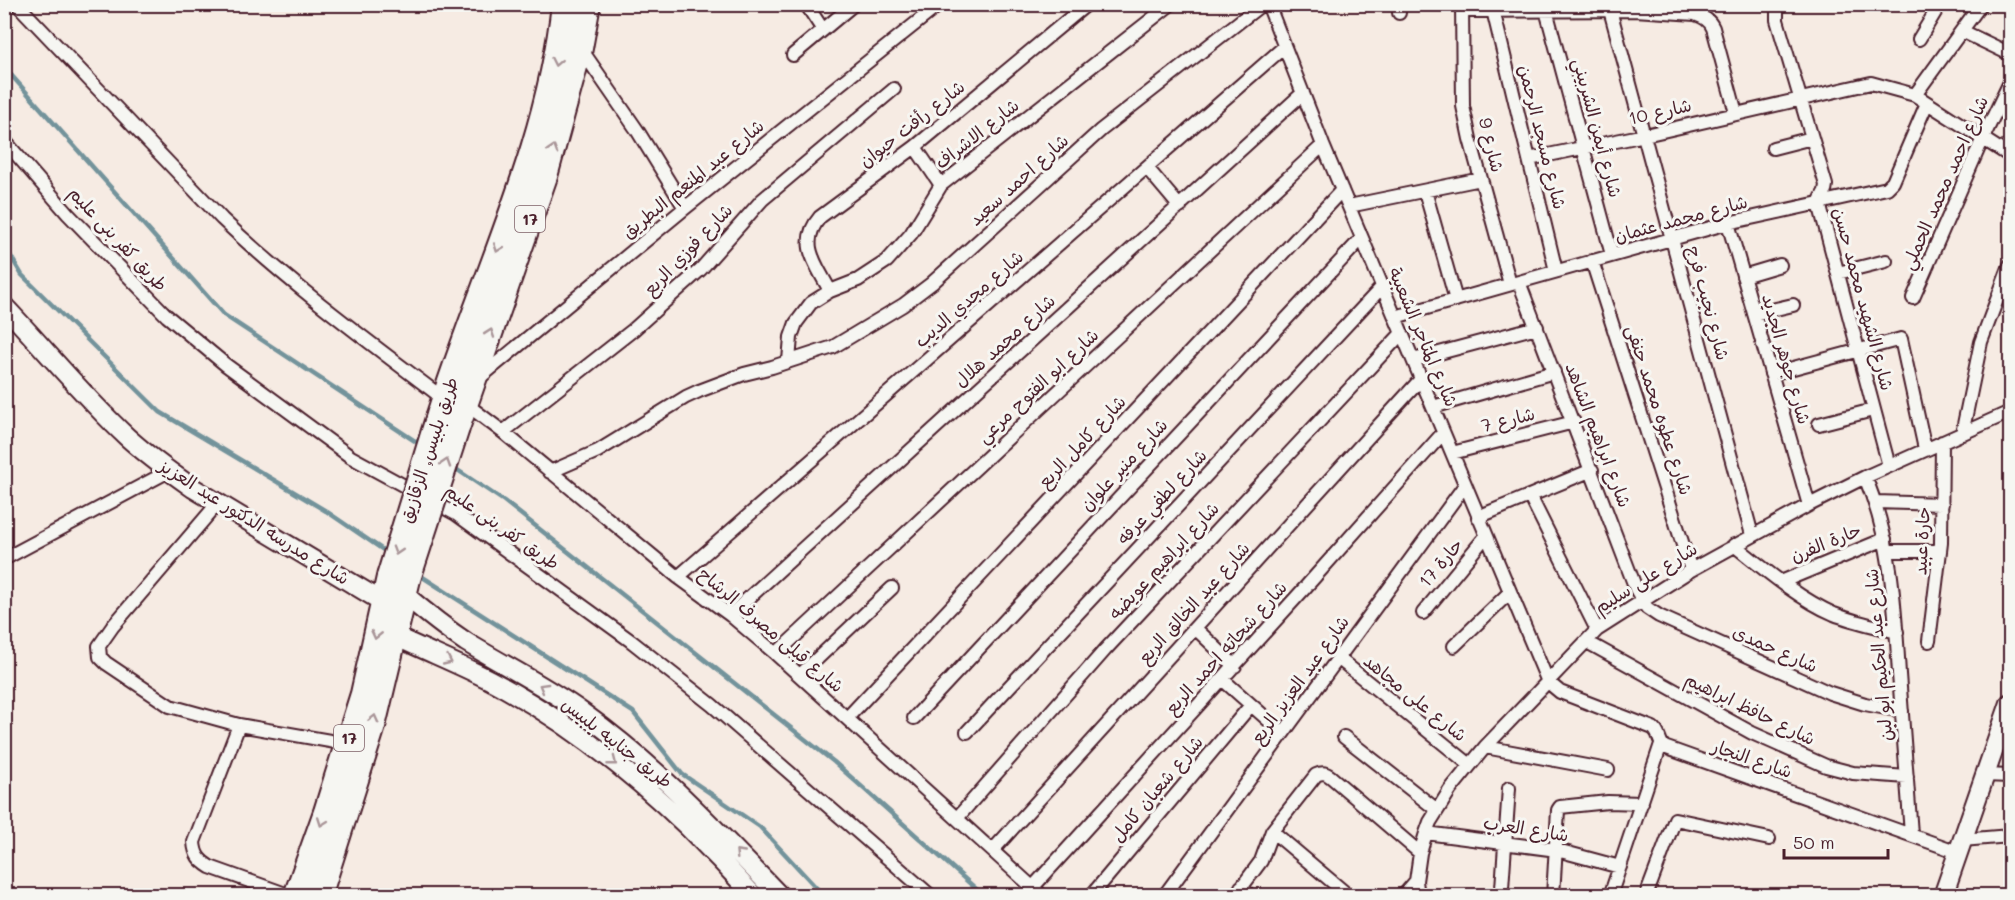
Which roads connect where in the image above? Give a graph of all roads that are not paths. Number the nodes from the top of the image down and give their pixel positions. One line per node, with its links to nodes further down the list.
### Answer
1 (17, 4): 81 (street)
2 (564, 4): 81 (highway, طريق بلبيس, الزقازيق / 17, one-way to 81)
3 (588, 4): 24 (highway, طريق بلبيس, الزقازيق / 17)
4 (806, 4): 20 (street)
5 (854, 4): 20 (street)
6 (940, 4): 52 (street, شارع عبد المنعم البطريق)
7 (1087, 4): 39 (street, شارع رأفت حيوان)
8 (1171, 4): 46 (street, شارع الاشراف)
9 (1262, 4): 77 (street, شارع احمد سعيد)
10 (1268, 4): 23 (street, شارع المتاجر الشعبية)
11 (1777, 4): 31 (street, شارع الشهيد محمد حسن)
12 (1940, 4): 22 (street)
13 (1981, 4): 21 (street)
14 (1635, 7): 17 (street); 19 (street)
15 (1462, 8): 18 (street); 45 (street, شارع 9)
16 (1540, 8): 18 (street); 19 (street); 40 (street, شارع أيمن الشربيني)
17 (1697, 9): 33 (street)
18 (1493, 10): 43 (street, شارع مسجد الرحمن)
19 (1610, 10): 34 (street, شارع نجيب فرج)
20 (823, 30): 26 (street)
21 (1962, 31): 25 (street); 30 (street)
22 (1919, 39)
23 (1284, 47): 29 (street, شارع المتاجر الشعبية); 44 (street, شارع مجدي الديب)
24 (580, 48): 52 (street); 81 (highway, طريق بلبيس, الزقازيق / 17, one-way to 24)
25 (2010, 54)
26 (793, 55)
27 (2010, 82): 36 (street, شارع احمد محمد الحملي)
28 (894, 89): 87 (street, شارع فوزي الربع)
29 (1303, 93): 38 (street, شارع المتاجر الشعبية); 51 (street, شارع محمد هلال)
30 (1915, 95): 31 (street, شارع 10); 32 (street, شارع 10)
31 (1800, 98): 33 (street, شارع 10); 35 (street, شارع الشهيد محمد حسن)
32 (1927, 103): 36 (street, شارع 10); 49 (street, شارع محمد عثمان)
33 (1736, 113): 34 (street, شارع 10)
34 (1645, 135): 40 (street, شارع 10); 55 (street, شارع نجيب فرج)
35 (1812, 138): 41 (street); 49 (street, شارع الشهيد محمد حسن)
36 (1983, 138): 42 (street, شارع 10); 67 (street, شارع احمد محمد الحملي)
37 (4, 140): 175 (street, طريق كفر بنى عليم)
38 (1323, 145): 47 (street, شارع المتاجر الشعبية); 127 (street, شارع ابو الفتوح مرعي)
39 (915, 147): 46 (street); 66 (street, شارع رأفت حيوان)
40 (1583, 148): 43 (street, شارع 10); 56 (street, شارع أيمن الشربيني)
41 (1773, 148)
42 (2010, 156)
43 (1529, 159): 61 (street, شارع مسجد الرحمن)
44 (1147, 168): 51 (street); 112 (street, شارع مجدي الديب)
45 (1481, 179): 48 (street); 64 (street, شارع 9)
46 (941, 185): 66 (street, شارع الاشراف)
47 (1342, 190): 50 (street, شارع المتاجر الشعبية); 136 (street, شارع كامل الربع)
48 (1425, 190): 50 (street); 68 (street)
49 (1819, 203): 53 (street, شارع محمد عثمان); 62 (street, شارع الشهيد محمد حسن)
50 (1349, 206): 54 (street, شارع المتاجر الشعبية)
51 (1180, 207): 119 (street, شارع محمد هلال)
52 (685, 208): 81 (street, شارع عبد المنعم البطريق)
53 (1728, 223): 55 (street, شارع محمد عثمان); 63 (street, شارع جوهر الجديد)
54 (1362, 238): 65 (street, شارع المتاجر الشعبية); 137 (street, شارع منير علوان)
55 (1672, 239): 56 (street, شارع محمد عثمان); 105 (street, شارع نجيب فرج)
56 (1612, 255): 57 (street, شارع محمد عثمان)
57 (1592, 261): 61 (street, شارع محمد عثمان); 111 (street, شارع عطوه محمد حنفى)
58 (1886, 261): 62 (street)
59 (1780, 265): 63 (street)
60 (2010, 265): 89 (street)
61 (1556, 272): 64 (street, شارع محمد عثمان)
62 (1838, 273): 75 (street, شارع الشهيد محمد حسن)
63 (1743, 276): 71 (street, شارع جوهر الجديد)
64 (1514, 283): 68 (street, شارع محمد عثمان); 73 (street, شارع ابراهيم الشاهد)
65 (1382, 287): 72 (street, شارع المتاجر الشعبية); 140 (street, شارع لطفي عرفه)
66 (830, 291): 77 (street, شارع الاشراف)
67 (1912, 298)
68 (1456, 300): 72 (street, شارع محمد عثمان)
69 (1793, 304): 71 (street)
70 (4, 306): 95 (main road, شارع مدرسه الدكتور عبد العزيز)
71 (1754, 314): 79 (street, شارع جوهر الجديد)
72 (1395, 317): 74 (street, شارع المتاجر الشعبية)
73 (1537, 327): 76 (street); 78 (street, شارع ابراهيم الشاهد)
74 (1402, 333): 76 (street, شارع المتاجر الشعبية); 154 (street, شارع ابراهيم عويضه)
75 (1858, 350): 79 (street); 83 (street, شارع الشهيد محمد حسن); 91 (street)
76 (1413, 360): 80 (street, شارع المتاجر الشعبية)
77 (789, 361): 96 (street, شارع احمد سعيد)
78 (1554, 372): 82 (street); 85 (street, شارع ابراهيم الشاهد)
79 (1771, 374): 103 (street, شارع جوهر الجديد)
80 (1420, 379): 82 (street, شارع المتاجر الشعبية); 120 (street, شارع عبد الخالق الربع)
81 (456, 406): 87 (street, شارع قبلى مصرف الرشاح); 114 (highway, طريق بلبيس, الزقازيق / 17, bridge)
82 (1433, 407): 88 (street, شارع المتاجر الشعبية)
83 (1874, 410): 86 (street); 93 (street, شارع الشهيد محمد حسن)
84 (2010, 412): 89 (street, شارع على سليم)
85 (1574, 423): 92 (street, شارع 7); 94 (street, شارع ابراهيم الشاهد)
86 (1820, 424)
87 (503, 432): 96 (street, شارع قبلى مصرف الرشاح)
88 (1443, 433): 92 (street, شارع المتاجر الشعبية); 129 (street, شارع شحاته احمد الربع)
89 (1962, 434): 90 (street, شارع على سليم)
90 (1942, 442): 91 (street, شارع على سليم); 102 (street, حارة عبيد)
91 (1925, 449): 93 (street, شارع على سليم)
92 (1452, 453): 98 (street, شارع المتاجر الشعبية)
93 (1889, 466): 97 (street, شارع على سليم)
94 (1592, 470): 99 (street); 117 (street, شارع ابراهيم الشاهد)
95 (169, 471): 101 (main road, شارع مدرسه الدكتور عبد العزيز); 110 (street)
96 (550, 472): 112 (street, شارع قبلى مصرف الرشاح)
97 (1865, 477): 100 (street, شارع عبد الحكيم ابو لبن); 103 (street, شارع على سليم)
98 (1465, 486): 104 (street, شارع المتاجر الشعبية); 128 (street, شارع عبد العزيز الربع)
99 (1530, 496): 104 (street); 121 (street)
100 (1876, 502): 102 (street); 108 (street, شارع عبد الحكيم ابو لبن)
101 (218, 503): 114 (main road, شارع مدرسه الدكتور عبد العزيز); 138 (street)
102 (1942, 504): 109 (street, حارة عبيد)
103 (1809, 505): 105 (street, شارع على سليم)
104 (1478, 517): 106 (street, شارع المتاجر الشعبية)
105 (1752, 535): 107 (street, شارع على سليم)
106 (1486, 536): 116 (street, شارع المتاجر الشعبية); 118 (street, حارة 17)
107 (1734, 545): 111 (street, شارع على سليم); 113 (street)
108 (1886, 545): 109 (street); 113 (street, حارة الفرن); 122 (street, شارع عبد الحكيم ابو لبن)
109 (1940, 551): 124 (street, حارة عبيد)
110 (4, 559)
111 (1691, 570): 117 (street, شارع على سليم)
112 (678, 577): 119 (street, شارع قبلى مصرف الرشاح)
113 (1781, 582): 122 (street)
114 (396, 588): 123 (highway, طريق بلبيس, الزقازيق / 17); 143 (highway, طريق بلبيس, الزقازيق / 17, one-way to 143); 174 (main road, طريق جنابيه بلبيس, one-way to 114)
115 (892, 588): 130 (street)
116 (1510, 592): 126 (street); 132 (street, شارع المتاجر الشعبية)
117 (1642, 602): 121 (street, شارع على سليم); 135 (street, شارع حمدى)
118 (1423, 613)
119 (730, 615): 127 (street, شارع قبلى مصرف الرشاح)
120 (1195, 628): 129 (street); 162 (street, شارع عبد الخالق الربع)
121 (1597, 630): 125 (street, شارع على سليم)
122 (1897, 632): 135 (street, شارع عبد الحكيم ابو لبن)
123 (395, 636): 172 (highway, طريق بلبيس, الزقازيق / 17, one-way to 123); 173 (main road, طريق جنابيه بلبيس, one-way to 173)
124 (1929, 641)
125 (1587, 642): 132 (street, شارع على سليم); 150 (street, شارع حافظ ابراهيم)
126 (1454, 646)
127 (777, 654): 130 (street, شارع قبلى مصرف الرشاح)
128 (1338, 658): 141 (street, شارع عبد العزيز الربع); 146 (street, شارع على مجاهد)
129 (1235, 666): 131 (street, شارع شحاته احمد الربع)
130 (800, 675): 136 (street, شارع قبلى مصرف الرشاح)
131 (1222, 679): 134 (street); 168 (street, شارع شحاته احمد الربع)
132 (1548, 682): 144 (street, شارع النجار); 145 (street, شارع على سليم)
133 (2010, 704): 139 (main road)
134 (1251, 705): 141 (street); 176 (street, شارع شعبان كامل)
135 (1902, 711): 150 (street, شارع عبد الحكيم ابو لبن)
136 (848, 718): 154 (street, شارع قبلى مصرف الرشاح)
137 (914, 718)
138 (239, 725): 143 (street); 170 (street)
139 (2007, 725): 148 (main road)
140 (967, 732)
141 (1283, 734): 177 (street, شارع عبد العزيز الربع)
142 (1344, 736): 153 (street)
143 (347, 744): 171 (highway, طريق بلبيس, الزقازيق / 17, one-way to 171)
144 (1661, 744): 152 (street); 157 (street, شارع النجار)
145 (1485, 747): 146 (street, شارع على سليم); 147 (street)
146 (1470, 765): 153 (street, شارع على سليم)
147 (1608, 770)
148 (1985, 775): 149 (street); 161 (main road)
149 (2010, 776)
150 (1906, 777): 157 (street, شارع عبد الحكيم ابو لبن)
151 (1509, 788): 160 (street)
152 (1642, 803): 163 (street); 165 (street)
153 (1437, 810): 156 (street, شارع على سليم)
154 (958, 817): 162 (street, شارع قبلى مصرف الرشاح)
155 (1272, 831): 164 (street); 169 (street); 179 (street)
156 (1426, 833): 160 (street, شارع العرب); 164 (street, شارع على سليم)
157 (1911, 834): 161 (street, شارع النجار)
158 (2010, 836): 161 (street)
159 (1769, 839): 184 (street)
160 (1505, 844): 163 (street, شارع العرب); 167 (street)
161 (1960, 846): 185 (main road)
162 (993, 850): 168 (street, شارع قبلى مصرف الرشاح)
163 (1557, 850): 165 (street, شارع العرب); 182 (street)
164 (1420, 853): 166 (street, شارع على سليم)
165 (1620, 867): 183 (street)
166 (1416, 881): 180 (street); 181 (street, شارع على سليم)
167 (1502, 888)
168 (1037, 891)
169 (1238, 891): 178 (street)
170 (291, 896)
171 (296, 896)
172 (319, 896)
173 (754, 896)
174 (780, 896)
175 (931, 896)
176 (1091, 896)
177 (1164, 896)
178 (1251, 896)
179 (1349, 896)
180 (1403, 896)
181 (1418, 896)
182 (1553, 896)
183 (1610, 896)
184 (1646, 896)
185 (1942, 896)

